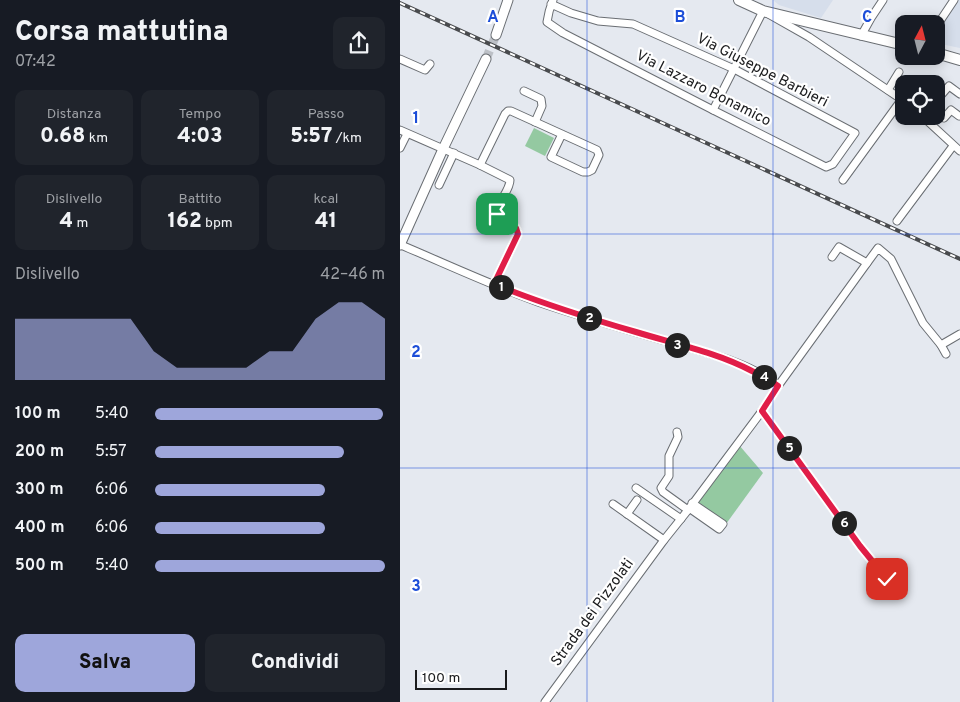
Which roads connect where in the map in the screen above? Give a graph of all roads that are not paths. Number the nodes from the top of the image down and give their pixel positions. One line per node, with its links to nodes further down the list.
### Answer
1 (508, 0): 8 (street)
2 (739, 0): 6 (main road)
3 (883, 0): 9 (street)
4 (954, 0): 7 (street)
5 (552, 2): 16 (street, Via Giuseppe Barbieri); 23 (street, Via Lazzaro Bonamico)
6 (763, 11): 9 (main road); 16 (street); 18 (street)
7 (944, 15)
8 (496, 35)
9 (861, 36): 10 (main road)
10 (895, 43)
11 (945, 56): 14 (main road)
12 (400, 59): 15 (street)
13 (486, 59): 34 (street)
14 (960, 60)
15 (430, 64)
16 (734, 69): 23 (street); 35 (street, Via Giuseppe Barbieri)
17 (899, 72): 18 (street)
18 (888, 90): 22 (street)
19 (524, 91): 27 (street)
20 (945, 91): 21 (street)
21 (960, 94)
22 (895, 95)
23 (713, 110): 35 (street, Via Lazzaro Bonamico)
24 (895, 111): 39 (street)
25 (945, 116): 26 (street)
26 (959, 116)
27 (535, 122): 31 (street); 38 (street)
28 (940, 125): 32 (street)
29 (400, 130): 30 (street)
30 (407, 134): 33 (street); 34 (street)
31 (562, 134): 31 (street)
32 (953, 146): 36 (street); 41 (street)
33 (400, 148)
34 (443, 149): 37 (street); 42 (street)
35 (843, 150)
36 (960, 151)
37 (454, 153): 38 (street); 40 (street)
38 (480, 165): 45 (street)
39 (843, 180)
40 (439, 185)
41 (897, 220)
42 (400, 245): 45 (street)
43 (832, 257): 44 (street)
44 (866, 263): 47 (street, Strada dei Pizzolati); 49 (street, Strada dei Pizzolati)
45 (494, 284): 49 (street)
46 (960, 334): 47 (street)
47 (941, 345): 48 (street)
48 (946, 354)
49 (778, 386): 50 (street, Strada dei Pizzolati)
50 (762, 411): 55 (street, Strada dei Pizzolati); 60 (street)
51 (677, 432): 55 (street)
52 (636, 488): 57 (street)
53 (637, 500): 56 (street)
54 (613, 504): 56 (street)
55 (690, 507): 57 (street, Strada dei Pizzolati); 58 (street)
56 (627, 514): 59 (street)
57 (680, 519): 59 (street, Strada dei Pizzolati)
58 (719, 529)
59 (664, 540): 61 (street, Strada dei Pizzolati)
60 (887, 579)
61 (545, 702)

